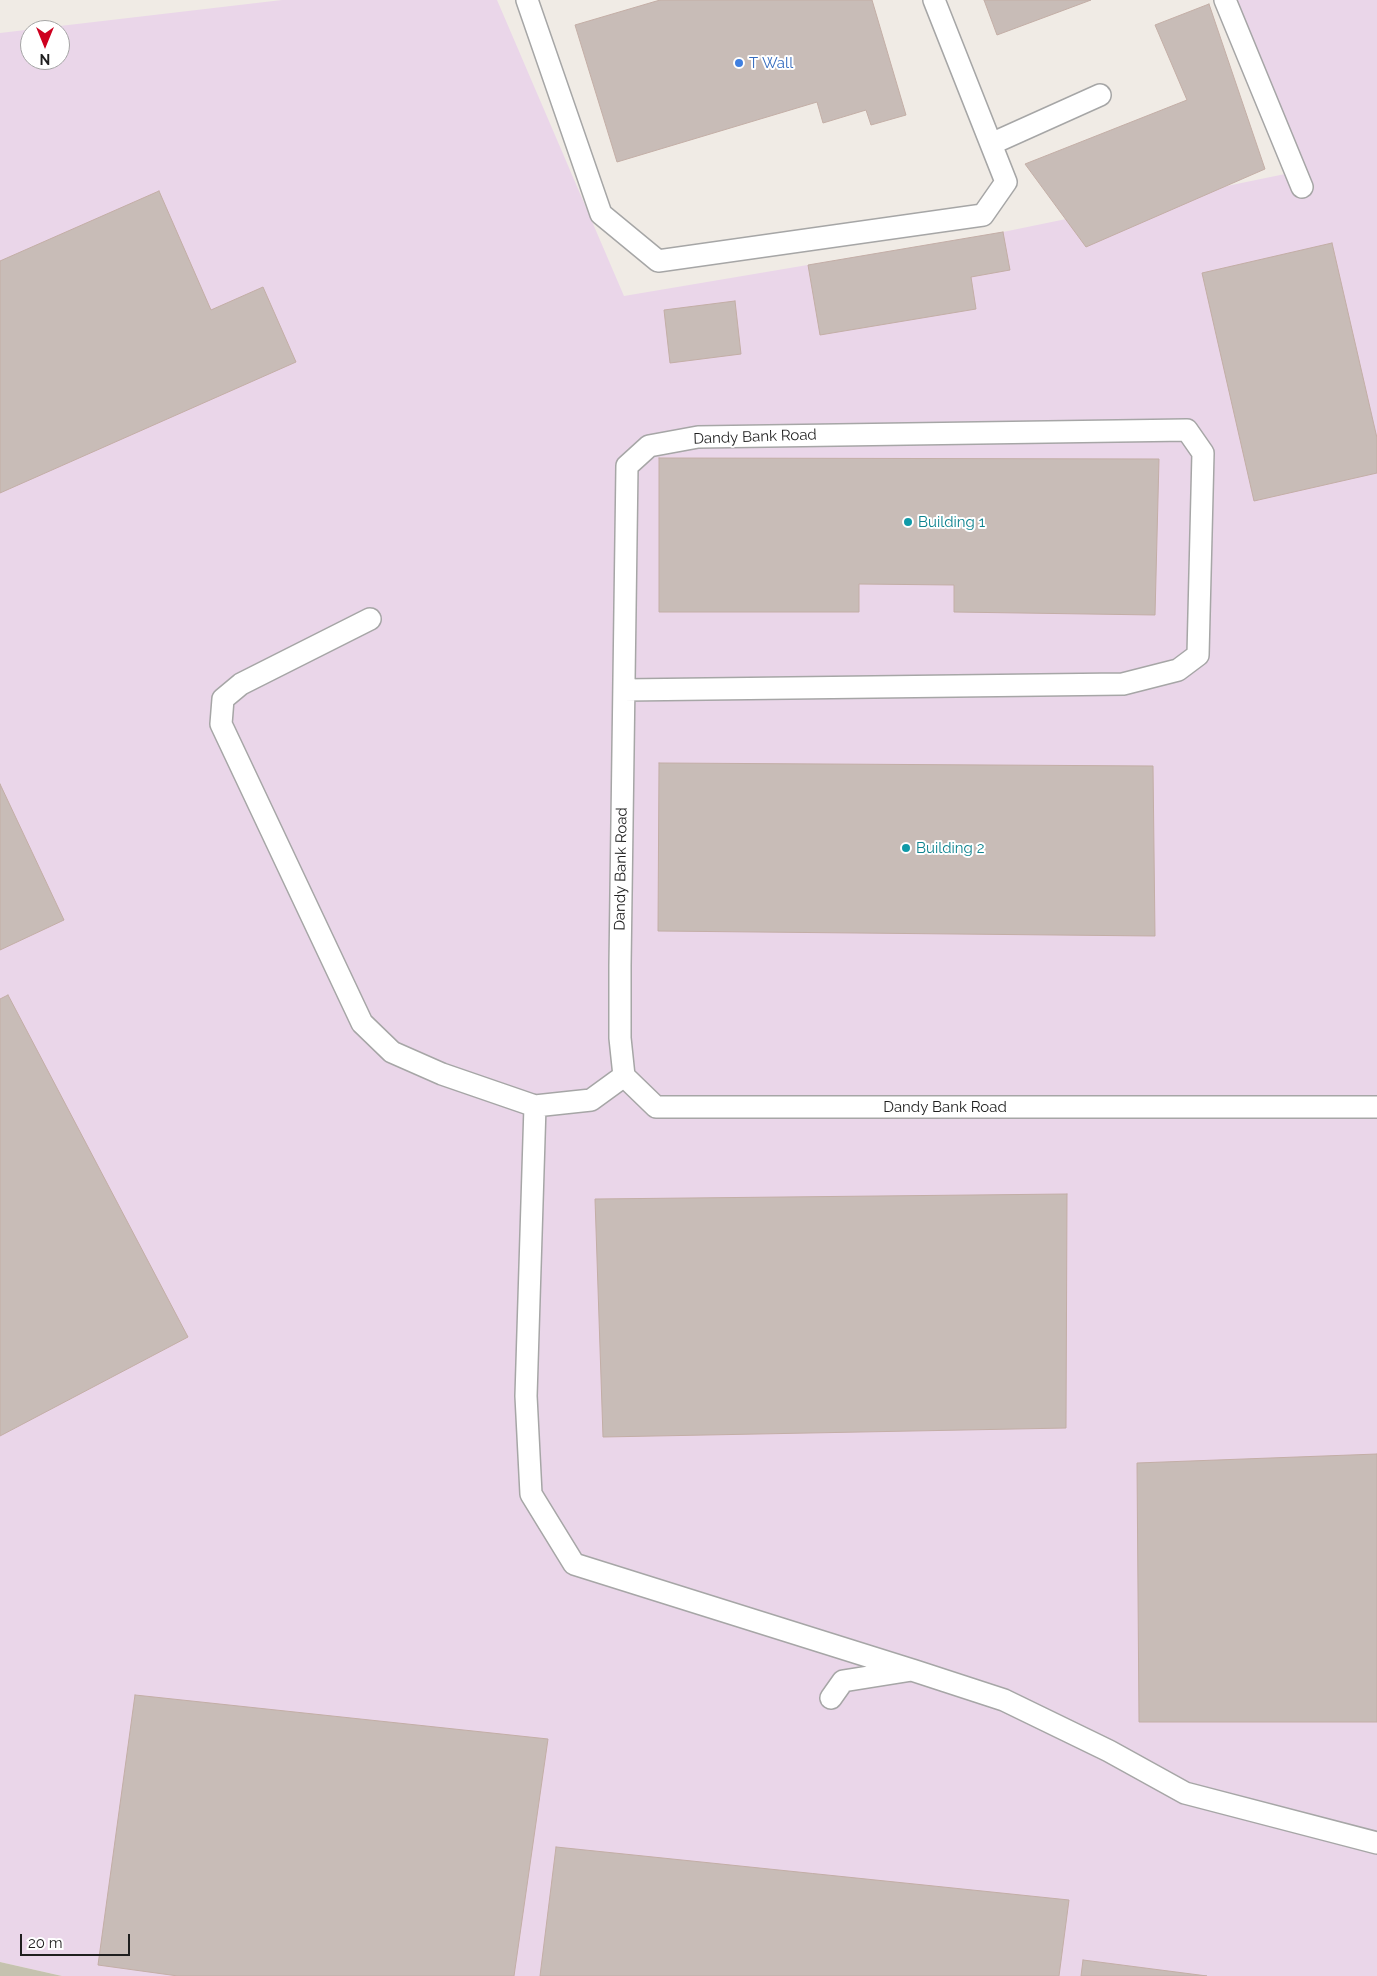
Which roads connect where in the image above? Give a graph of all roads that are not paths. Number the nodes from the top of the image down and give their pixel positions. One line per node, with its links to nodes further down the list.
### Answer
1 (527, 0): 5 (lane)
2 (934, 0): 5 (lane)
3 (1225, 0): 6 (lane)
4 (1100, 95): 5 (lane)
5 (991, 144)
6 (1302, 187)
7 (370, 619): 10 (lane)
8 (624, 690): 8 (lane, Dandy Bank Road); 9 (lane, Dandy Bank Road)
9 (624, 1076): 10 (lane); 11 (lane, Dandy Bank Road)
10 (535, 1106): 12 (lane)
11 (1377, 1107)
12 (912, 1670): 13 (lane); 14 (lane)
13 (831, 1698)
14 (1377, 1843)

